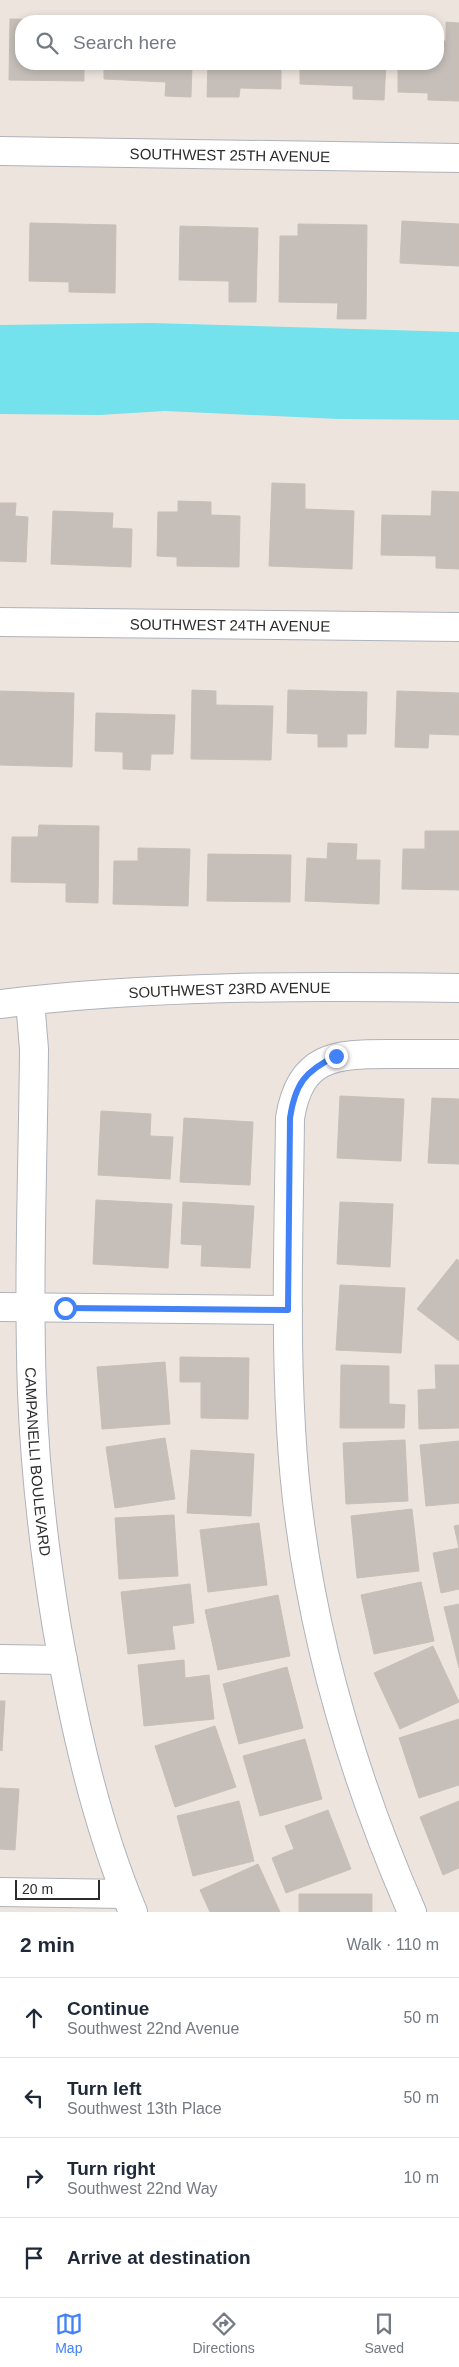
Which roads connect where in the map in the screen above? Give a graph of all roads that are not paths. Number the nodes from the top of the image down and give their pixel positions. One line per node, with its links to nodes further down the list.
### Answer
1 (0, 151): 2 (street, SOUTHWEST 25TH AVENUE)
2 (459, 158)
3 (0, 622): 4 (street, SOUTHWEST 24TH AVENUE)
4 (459, 627)
5 (459, 988): 6 (street, SOUTHWEST 23RD AVENUE)
6 (30, 1001): 7 (street, SOUTHWEST 23RD AVENUE); 10 (street, CAMPANELLI BOULEVARD)
7 (0, 1004)
8 (459, 1054): 11 (street)
9 (0, 1307): 10 (street)
10 (32, 1308): 11 (street); 13 (street, CAMPANELLI BOULEVARD)
11 (288, 1310): 16 (street)
12 (0, 1659): 13 (street)
13 (63, 1660): 15 (street, CAMPANELLI BOULEVARD)
14 (0, 1892): 15 (street)
15 (129, 1903)
16 (412, 1912)

